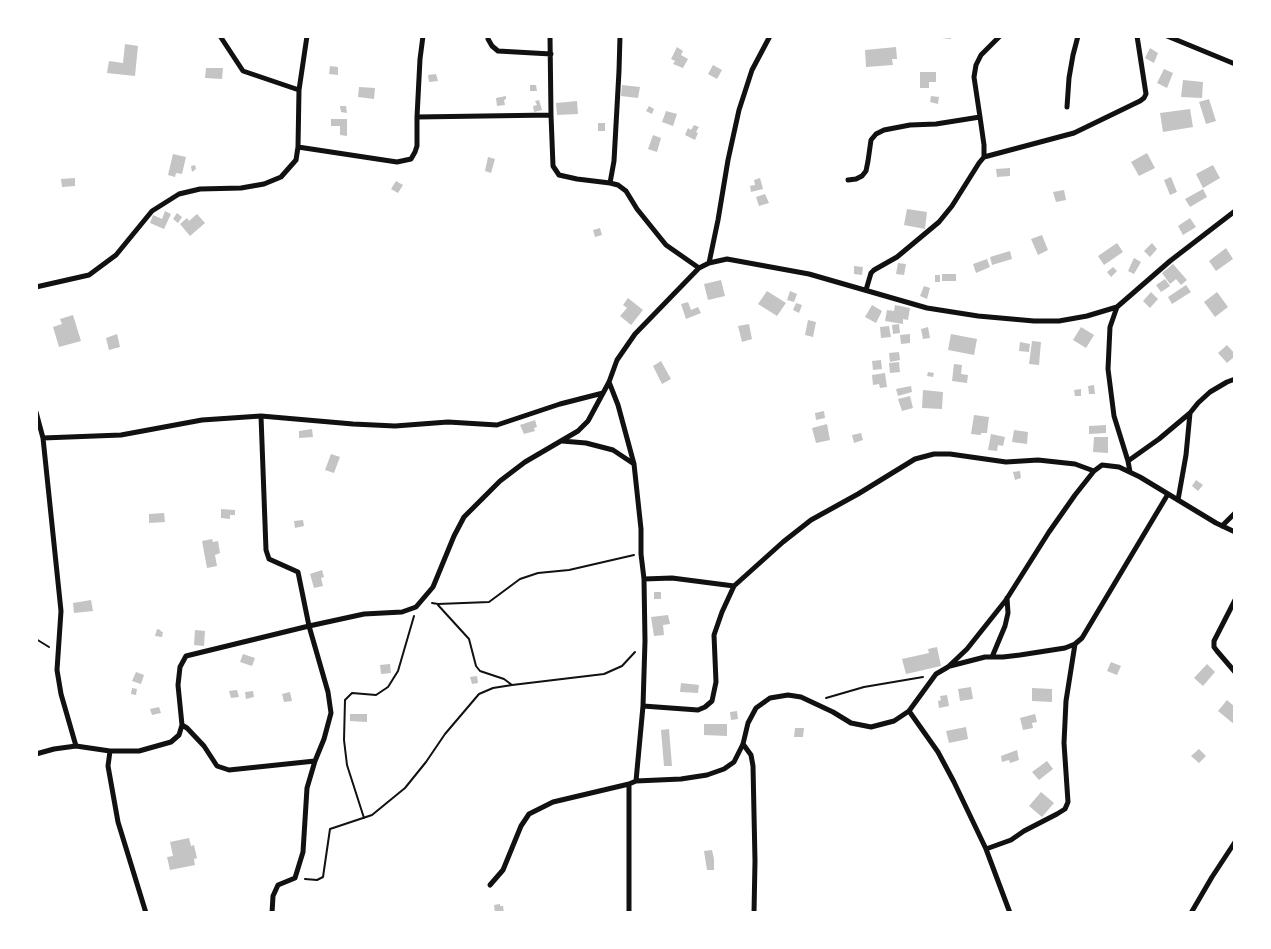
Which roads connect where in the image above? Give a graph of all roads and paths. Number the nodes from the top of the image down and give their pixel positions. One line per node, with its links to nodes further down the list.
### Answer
1 (220, 36): 14 (street)
2 (306, 36): 14 (street)
3 (423, 36): 17 (street)
4 (488, 36): 12 (street)
5 (550, 36): 12 (street)
6 (620, 36): 22 (street)
7 (770, 36): 24 (street)
8 (1000, 36): 18 (street)
9 (1078, 36): 15 (street)
10 (1136, 36): 20 (street)
11 (1167, 36): 13 (street)
12 (551, 54): 16 (street)
13 (1235, 64)
14 (299, 90): 19 (street)
15 (1067, 107)
16 (551, 115): 17 (street); 22 (street)
17 (417, 117): 19 (street)
18 (980, 117): 20 (street); 21 (street)
19 (298, 147): 26 (street)
20 (984, 157): 27 (street)
21 (848, 180)
22 (610, 183): 25 (street)
23 (1235, 211): 28 (street)
24 (709, 263): 25 (street); 27 (street)
25 (698, 268): 30 (street)
26 (36, 287)
27 (866, 290): 28 (street)
28 (1117, 307): 37 (street)
29 (1235, 379): 33 (street)
30 (609, 382): 31 (street); 38 (street)
31 (603, 394): 34 (street); 36 (street)
32 (36, 412): 35 (street)
33 (1190, 413): 37 (street); 42 (street)
34 (261, 416): 35 (street); 54 (street)
35 (42, 438): 58 (street)
36 (561, 441): 38 (street); 51 (street)
37 (1128, 461): 40 (street)
38 (634, 464): 46 (street)
39 (1094, 471): 40 (street); 48 (street); 49 (street)
40 (1130, 472): 41 (street)
41 (1168, 494): 42 (street); 57 (street)
42 (1178, 500): 44 (street)
43 (1235, 513): 44 (street)
44 (1222, 526): 45 (street)
45 (1235, 532)
46 (641, 554): 47 (street); 52 (path)
47 (644, 579): 48 (street); 56 (street)
48 (734, 586): 65 (street)
49 (1008, 598): 59 (street); 60 (street)
50 (1235, 600): 61 (street)
51 (422, 601): 52 (path); 53 (street)
52 (438, 604): 63 (path)
53 (416, 607): 54 (street); 75 (path)
54 (309, 626): 67 (street); 72 (street)
55 (36, 639): 58 (path)
56 (645, 641): 63 (path); 65 (street)
57 (1075, 644): 59 (street); 77 (street)
58 (58, 654): 69 (street)
59 (992, 657): 60 (street)
60 (948, 667): 62 (street)
61 (1235, 672)
62 (936, 674): 64 (path); 66 (street)
63 (512, 685): 75 (path)
64 (814, 702): 66 (street); 68 (street)
65 (643, 706): 73 (street)
66 (909, 711): 77 (street)
67 (182, 725): 70 (street); 72 (street)
68 (743, 744): 73 (street); 83 (street)
69 (76, 746): 70 (street); 71 (street)
70 (110, 751): 80 (street)
71 (36, 754)
72 (315, 761): 78 (street)
73 (636, 781): 74 (street)
74 (629, 784): 79 (street); 82 (street)
75 (364, 818): 78 (path)
76 (1235, 842): 85 (street)
77 (986, 849): 84 (street)
78 (294, 878): 81 (street)
79 (490, 885)
80 (146, 913)
81 (272, 913)
82 (629, 913)
83 (754, 913)
84 (1010, 913)
85 (1191, 913)

